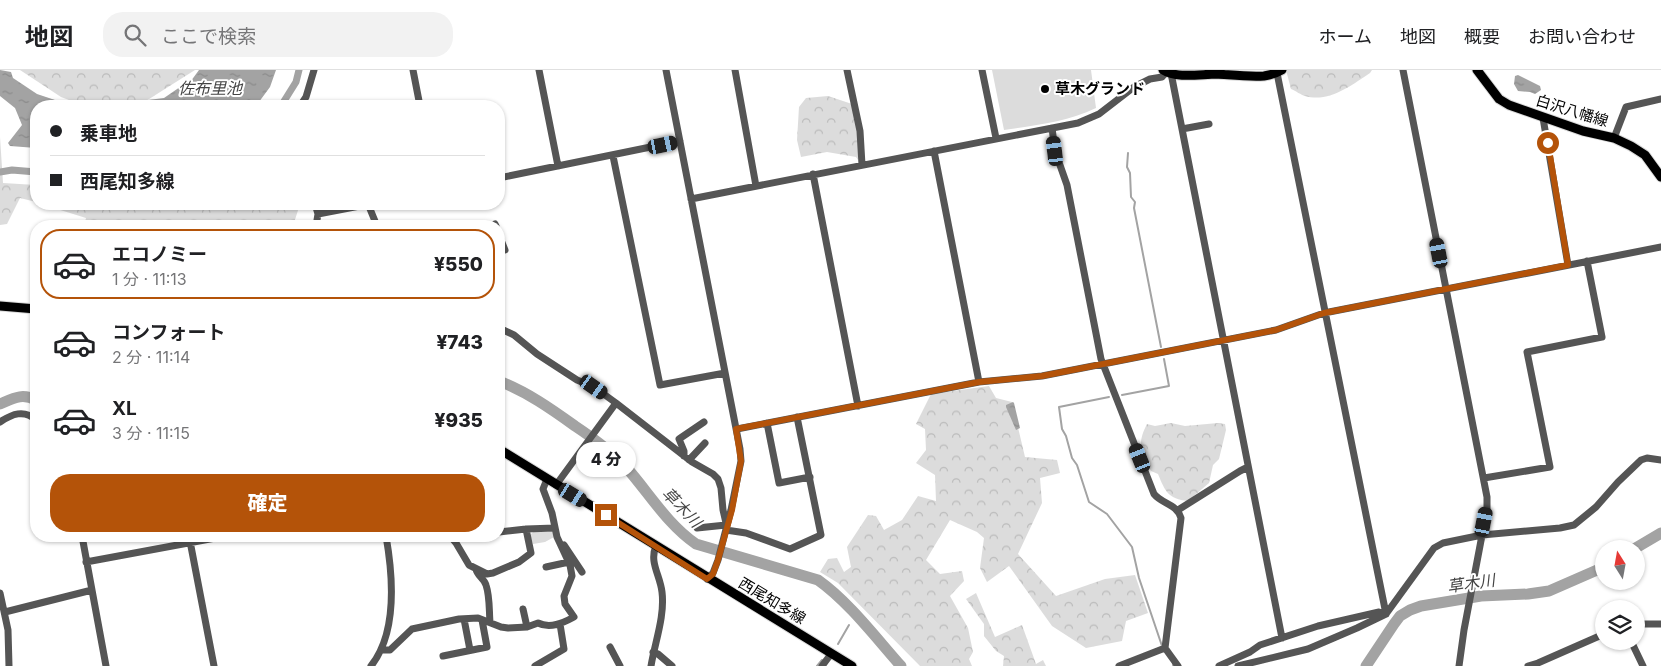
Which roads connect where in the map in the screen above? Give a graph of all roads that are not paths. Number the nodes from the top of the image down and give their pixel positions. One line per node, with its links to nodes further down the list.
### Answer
1 (314, 70): 13 (street)
2 (413, 70): 14 (street)
3 (539, 70): 25 (street)
4 (666, 70): 21 (street)
5 (735, 70): 29 (street)
6 (847, 70): 24 (street)
7 (982, 70): 19 (street)
8 (1403, 70): 38 (street)
9 (1477, 70): 15 (main road, 白沢八幡線)
10 (1280, 71): 11 (main road); 41 (street)
11 (1167, 72): 17 (street); 18 (street)
12 (1661, 99): 20 (street)
13 (304, 100)
14 (419, 100)
15 (1544, 118): 20 (main road, 白沢八幡線); 37 (street)
16 (1209, 124): 18 (street)
17 (1052, 128): 19 (street); 44 (street)
18 (1182, 129): 43 (street)
19 (996, 138): 22 (street)
20 (1614, 138): 28 (main road, 白沢八幡線)
21 (680, 141): 23 (street); 30 (street)
22 (934, 151): 24 (street); 46 (street)
23 (614, 156): 25 (street); 45 (street)
24 (862, 165): 26 (street)
25 (558, 166): 27 (street)
26 (813, 174): 29 (street); 48 (street)
27 (505, 177)
28 (1661, 177)
29 (756, 186): 30 (street)
30 (691, 199): 45 (street)
31 (317, 210): 33 (street)
32 (338, 210): 33 (street)
33 (318, 214): 34 (street)
34 (317, 220)
35 (1661, 247): 36 (street)
36 (1587, 261): 37 (street); 61 (street)
37 (1568, 265): 38 (street)
38 (1446, 290): 41 (street); 61 (street)
39 (0, 306): 40 (main road)
40 (30, 308)
41 (1324, 313): 43 (street); 88 (street)
42 (505, 331): 47 (street)
43 (1224, 340): 44 (street); 59 (street)
44 (1103, 364): 46 (street); 64 (street)
45 (725, 373): 54 (street)
46 (979, 382): 48 (street)
47 (616, 402): 57 (street); 63 (street)
48 (858, 406): 50 (street)
49 (30, 415): 51 (street)
50 (797, 417): 53 (street); 60 (street)
51 (0, 422)
52 (704, 422): 57 (street)
53 (767, 423): 54 (street); 60 (street)
54 (736, 429): 65 (street)
55 (705, 443): 57 (street)
56 (505, 453): 62 (main road, 西尾知多線)
57 (686, 458): 65 (street)
58 (1661, 460): 70 (street)
59 (1248, 467): 64 (street); 96 (street)
60 (810, 477): 65 (street)
61 (1484, 478): 70 (street)
62 (547, 479): 63 (main road, 西尾知多線); 66 (street)
63 (556, 485): 77 (main road, 西尾知多線)
64 (1178, 510): 99 (street)
65 (726, 526): 67 (street); 83 (street)
66 (555, 528): 68 (street); 76 (street)
67 (697, 528)
68 (526, 529): 69 (street); 81 (street)
69 (505, 531)
70 (1482, 534): 88 (street); 121 (street)
71 (83, 542): 78 (street)
72 (176, 542): 78 (street)
73 (191, 542): 108 (street)
74 (387, 542): 100 (street)
75 (455, 542): 81 (street)
76 (560, 543): 79 (street); 82 (street)
77 (656, 546): 83 (main road, 西尾知多線); 103 (street)
78 (86, 562): 84 (street)
79 (569, 562): 80 (street); 92 (street)
80 (546, 566)
81 (476, 568): 91 (street)
82 (582, 572)
83 (707, 579): 104 (main road, 西尾知多線)
84 (92, 590): 87 (street); 107 (street)
85 (0, 593): 87 (street)
86 (523, 609): 95 (street)
87 (5, 612): 106 (street)
88 (1386, 614): 96 (street); 120 (street)
89 (464, 619): 90 (street); 100 (street); 101 (street)
90 (482, 620): 91 (street); 101 (street)
91 (490, 622): 95 (street)
92 (560, 624): 95 (street); 110 (street)
93 (1645, 624): 94 (street)
94 (1661, 624)
95 (527, 628)
96 (1282, 638): 119 (street)
97 (1595, 638): 122 (street)
98 (610, 647): 111 (street)
99 (1165, 648): 117 (street); 118 (street)
100 (381, 650): 109 (street)
101 (470, 650): 105 (street)
102 (1635, 650): 123 (street)
103 (653, 654): 112 (street); 113 (street); 114 (street)
104 (831, 654): 115 (street); 116 (main road, 西尾知多線)
105 (443, 656)
106 (9, 666)
107 (106, 666)
108 (214, 666)
109 (371, 666)
110 (536, 666)
111 (620, 666)
112 (644, 666)
113 (651, 666)
114 (672, 666)
115 (822, 666)
116 (852, 666)
117 (1120, 666)
118 (1178, 666)
119 (1219, 666)
120 (1238, 666)
121 (1459, 666)
122 (1528, 666)
123 (1643, 666)

